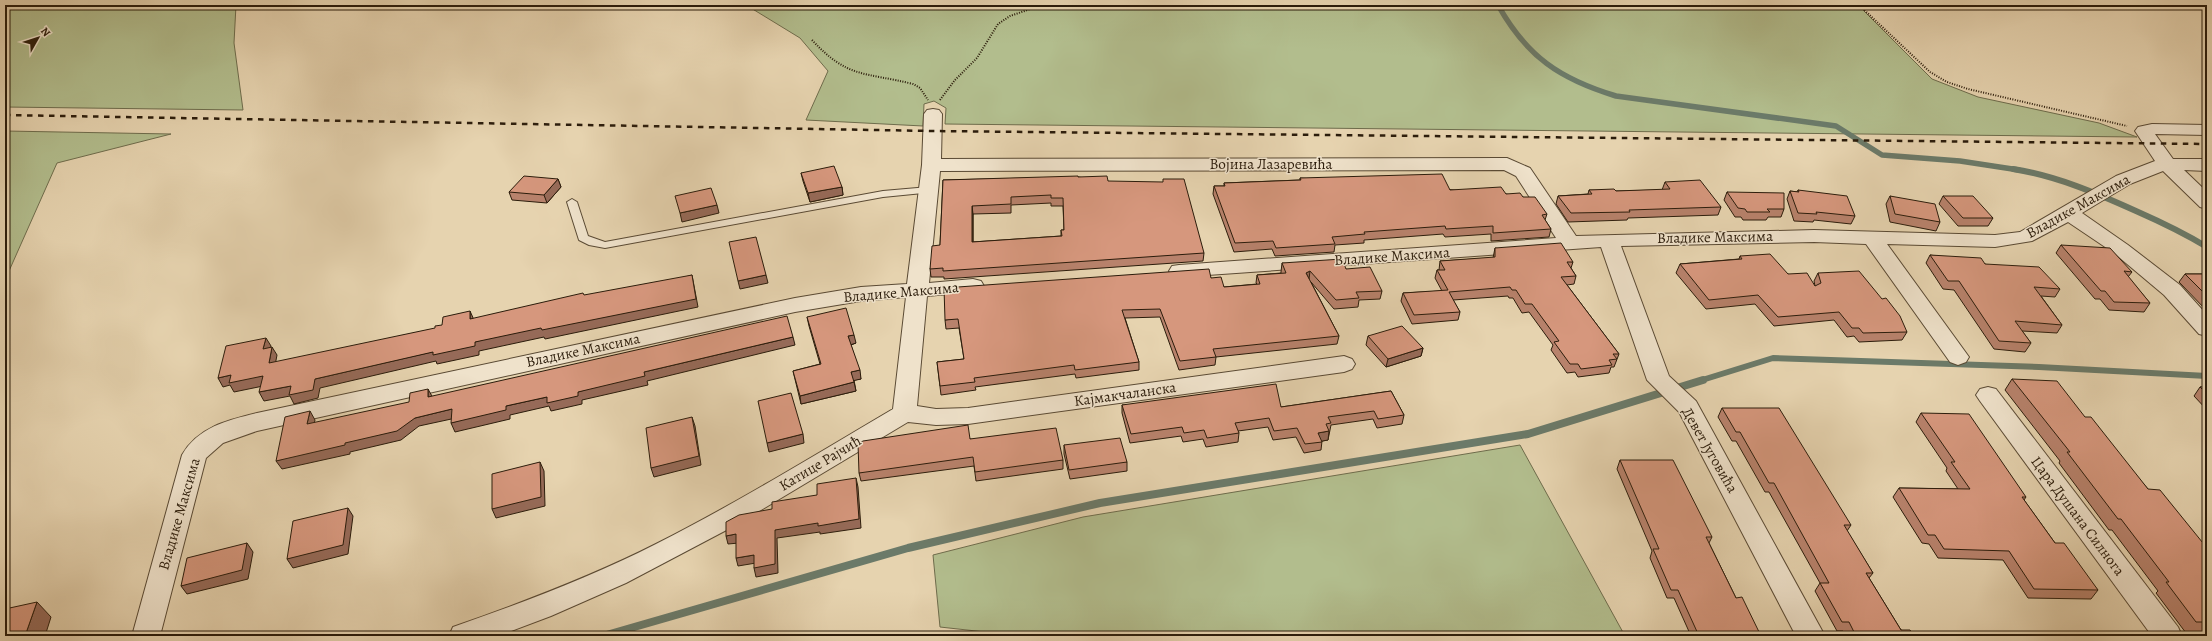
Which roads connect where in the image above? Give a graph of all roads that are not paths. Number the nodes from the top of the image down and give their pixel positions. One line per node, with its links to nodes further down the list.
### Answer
1 (933, 112): 4 (street)
2 (2207, 130): 3 (street)
3 (2167, 164): 5 (street, Владике Максима); 8 (street); 9 (street, Владике Максима)
4 (931, 165): 6 (street); 12 (street, Војина Лазаревића)
5 (2207, 165)
6 (929, 190): 7 (lane); 15 (street)
7 (572, 202)
8 (2207, 203)
9 (2070, 214): 10 (street, Владике Максима); 16 (street)
10 (1872, 238): 11 (street, Владике Максима); 17 (street)
11 (1608, 240): 12 (street, Владике Максима); 23 (street, Девет Југовића)
12 (1570, 243): 13 (street, Владике Максима)
13 (1157, 273)
14 (990, 285): 15 (street, Владике Максима)
15 (918, 290): 20 (street); 21 (street, Владике Максима)
16 (2207, 329)
17 (1958, 357)
18 (1344, 364): 20 (street, Кајмакчаланска)
19 (1988, 395): 24 (street, Цара Душана Силнога)
20 (904, 413): 22 (street, Катице Рајчић)
21 (146, 636)
22 (463, 636)
23 (1811, 636)
24 (2168, 636)

